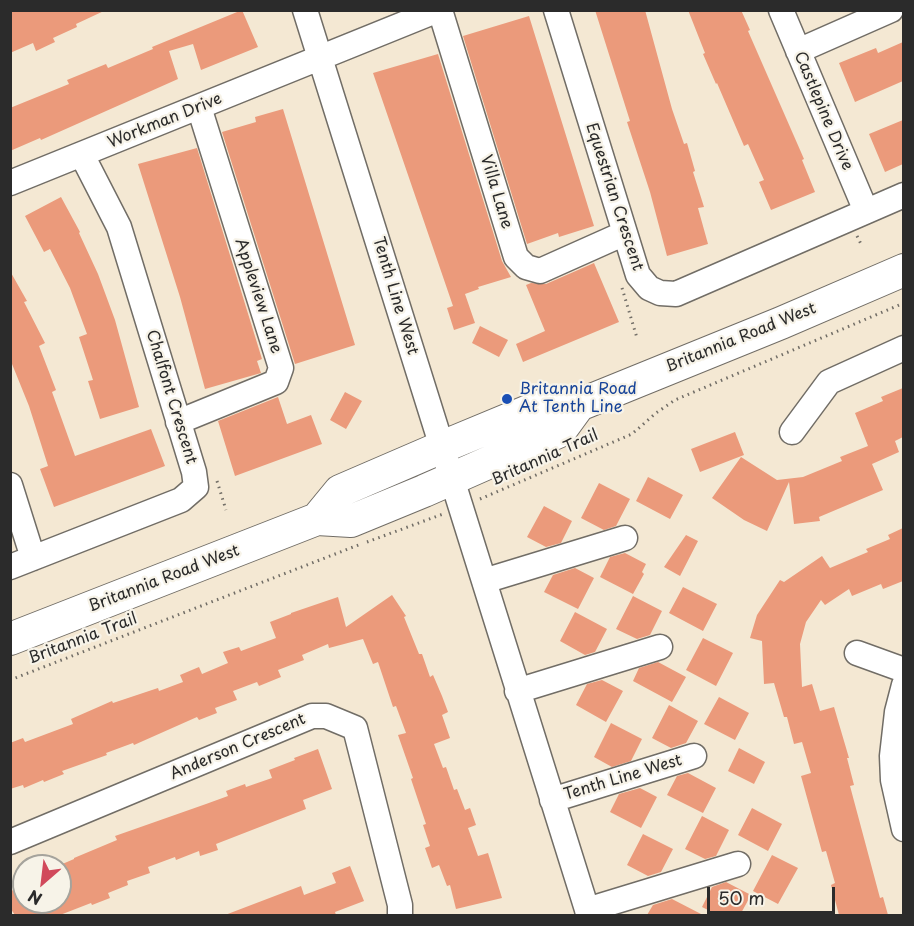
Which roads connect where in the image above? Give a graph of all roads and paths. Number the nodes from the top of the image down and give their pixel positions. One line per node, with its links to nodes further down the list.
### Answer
1 (305, 10): 7 (street, Tenth Line West)
2 (439, 10): 7 (street, Workman Drive); 13 (street, Villa Lane)
3 (556, 10): 13 (street, Equestrian Crescent)
4 (781, 10): 6 (street, Castlepine Drive)
5 (891, 10): 6 (street)
6 (798, 51): 12 (street, Castlepine Drive)
7 (320, 59): 8 (street, Workman Drive); 20 (street, Tenth Line West)
8 (199, 107): 9 (street, Workman Drive); 18 (street, Appleview Lane)
9 (81, 154): 10 (street, Workman Drive); 18 (street, Chalfont Crescent)
10 (10, 183)
11 (903, 195): 12 (street, Equestrian Crescent)
12 (866, 211): 13 (street, Equestrian Crescent)
13 (625, 233)
14 (903, 270): 17 (main road, Britannia Road West)
15 (903, 303): 23 (path, Britannia Trail)
16 (903, 348): 19 (street)
17 (579, 405): 20 (main road, Britannia Road West); 21 (main road, Britannia Road West)
18 (178, 422): 27 (street, Chalfont Crescent)
19 (792, 432)
20 (442, 447): 21 (street, Tenth Line West); 25 (main road, Britannia Road West)
21 (453, 479): 25 (main road, Britannia Road West); 29 (street, Tenth Line West)
22 (10, 484): 27 (street)
23 (488, 496)
24 (433, 518): 34 (path, Britannia Trail)
25 (317, 519): 30 (main road, Britannia Road West)
26 (625, 538): 29 (street)
27 (33, 558): 28 (street, Chalfont Crescent)
28 (10, 567)
29 (484, 581): 36 (street, Tenth Line West)
30 (10, 639)
31 (660, 647): 36 (street)
32 (857, 653): 33 (street)
33 (903, 670)
34 (10, 680)
35 (903, 685): 39 (street)
36 (517, 691): 38 (street, Tenth Line West)
37 (694, 756): 38 (street, Tenth Line West)
38 (552, 800): 42 (street, Tenth Line West)
39 (903, 829)
40 (10, 842): 43 (street, Anderson Crescent)
41 (738, 864): 42 (street, Tenth Line West)
42 (588, 913)
43 (400, 915)

